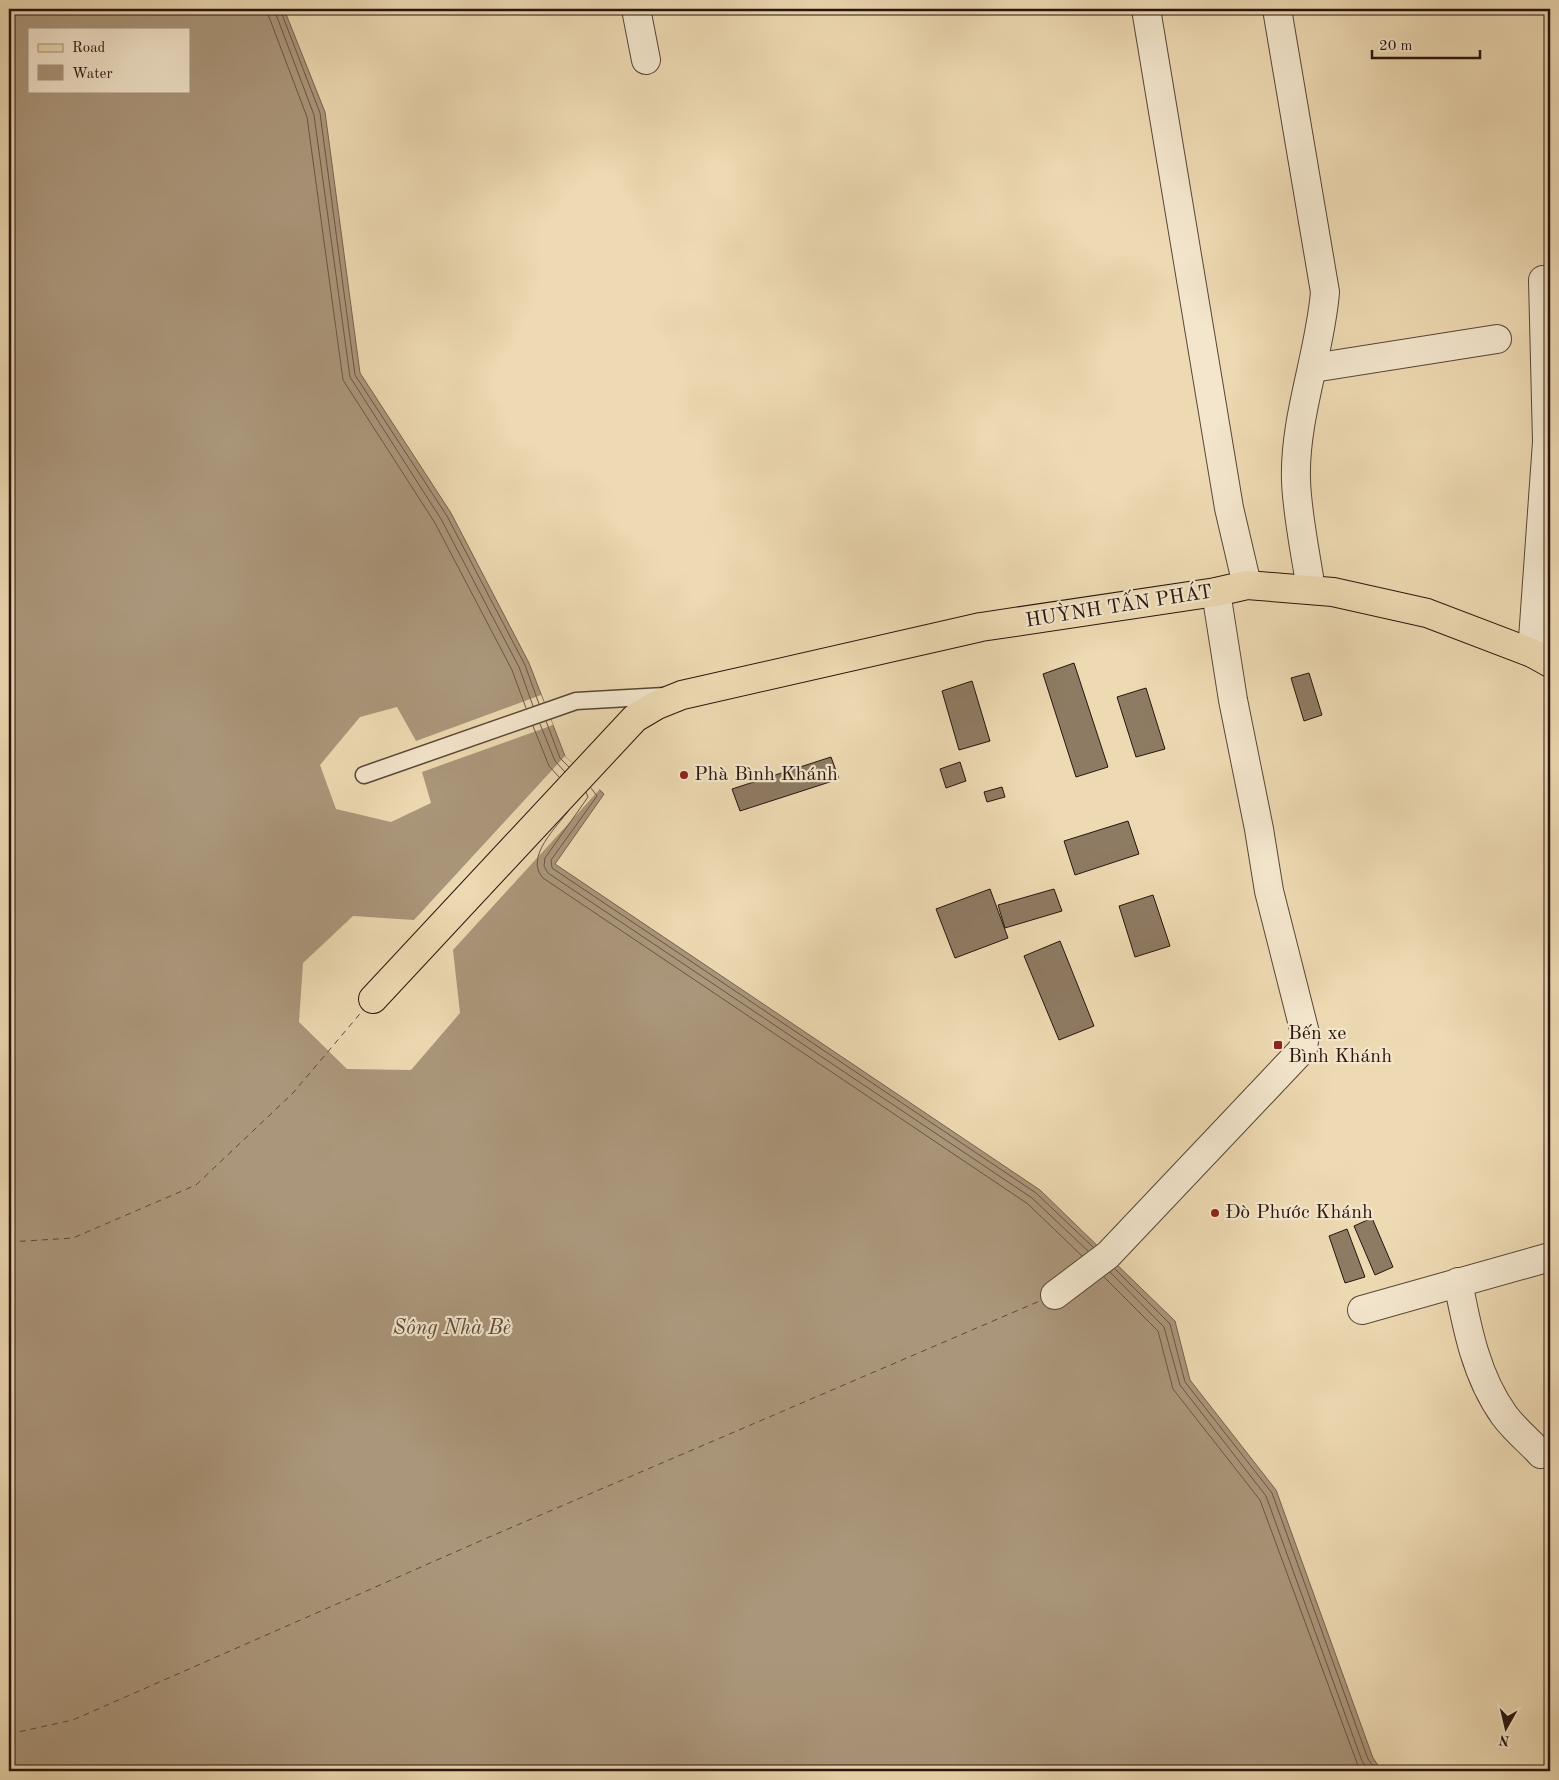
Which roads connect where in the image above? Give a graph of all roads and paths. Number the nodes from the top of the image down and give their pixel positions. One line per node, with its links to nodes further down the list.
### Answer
1 (636, 9): 4 (street)
2 (1146, 9): 9 (street)
3 (1277, 9): 7 (street)
4 (646, 60)
5 (1543, 280): 8 (street)
6 (1497, 339): 7 (street)
7 (1313, 368): 10 (street)
8 (1549, 442): 12 (street)
9 (1247, 585): 10 (main road, HUỲNH TẤN PHÁT); 11 (main road, HUỲNH TẤN PHÁT)
10 (1311, 590): 12 (main road, HUỲNH TẤN PHÁT)
11 (1216, 592): 13 (main road, HUỲNH TẤN PHÁT); 18 (street)
12 (1541, 658)
13 (682, 695): 14 (lane); 15 (main road, HUỲNH TẤN PHÁT)
14 (364, 776)
15 (373, 999)
16 (1550, 1258): 17 (street)
17 (1458, 1282): 19 (street); 20 (street)
18 (1055, 1295)
19 (1362, 1310)
20 (1541, 1454)

